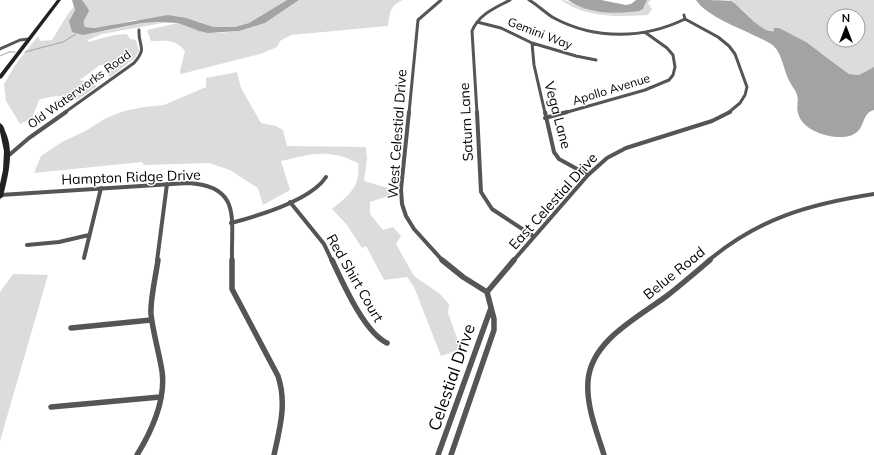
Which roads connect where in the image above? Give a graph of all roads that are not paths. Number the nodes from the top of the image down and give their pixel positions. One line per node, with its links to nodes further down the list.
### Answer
1 (59, 0): 8 (street)
2 (441, 0): 28 (street, West Celestial Drive)
3 (510, 0): 5 (street)
4 (529, 0): 7 (street)
5 (477, 22): 9 (street, Gemini Way); 25 (street, Saturn Lane)
6 (139, 30): 15 (street, Old Waterworks Road)
7 (646, 33): 13 (street, Apollo Avenue); 16 (street, East Celestial Drive)
8 (29, 39): 10 (street); 12 (street)
9 (532, 43): 11 (street, Gemini Way); 13 (street, Vega Lane)
10 (0, 49)
11 (596, 60)
12 (0, 77)
13 (545, 118): 16 (street, Vega Lane)
14 (0, 125): 15 (street)
15 (8, 156): 21 (street)
16 (588, 175): 25 (street, East Celestial Drive)
17 (326, 176): 22 (street)
18 (167, 184): 19 (street, Hampton Ridge Drive); 23 (street, Hampton Ridge Drive); 30 (street)
19 (101, 188): 21 (street, Hampton Ridge Drive); 24 (street)
20 (874, 194): 39 (street, Belue Road)
21 (0, 196)
22 (290, 202): 23 (street); 32 (street, Red Shirt Court)
23 (231, 223): 36 (street, Hampton Ridge Drive)
24 (89, 235): 26 (street); 27 (street)
25 (533, 236): 28 (street, East Celestial Drive)
26 (26, 245)
27 (84, 258)
28 (487, 292): 29 (street, Celestial Drive)
29 (491, 308): 37 (street, Celestial Drive); 38 (street, Celestial Drive)
30 (152, 320): 31 (street); 33 (street)
31 (71, 328)
32 (388, 343)
33 (160, 397): 34 (street); 35 (street)
34 (51, 407)
35 (137, 455)
36 (274, 455)
37 (438, 455)
38 (451, 455)
39 (604, 455)

